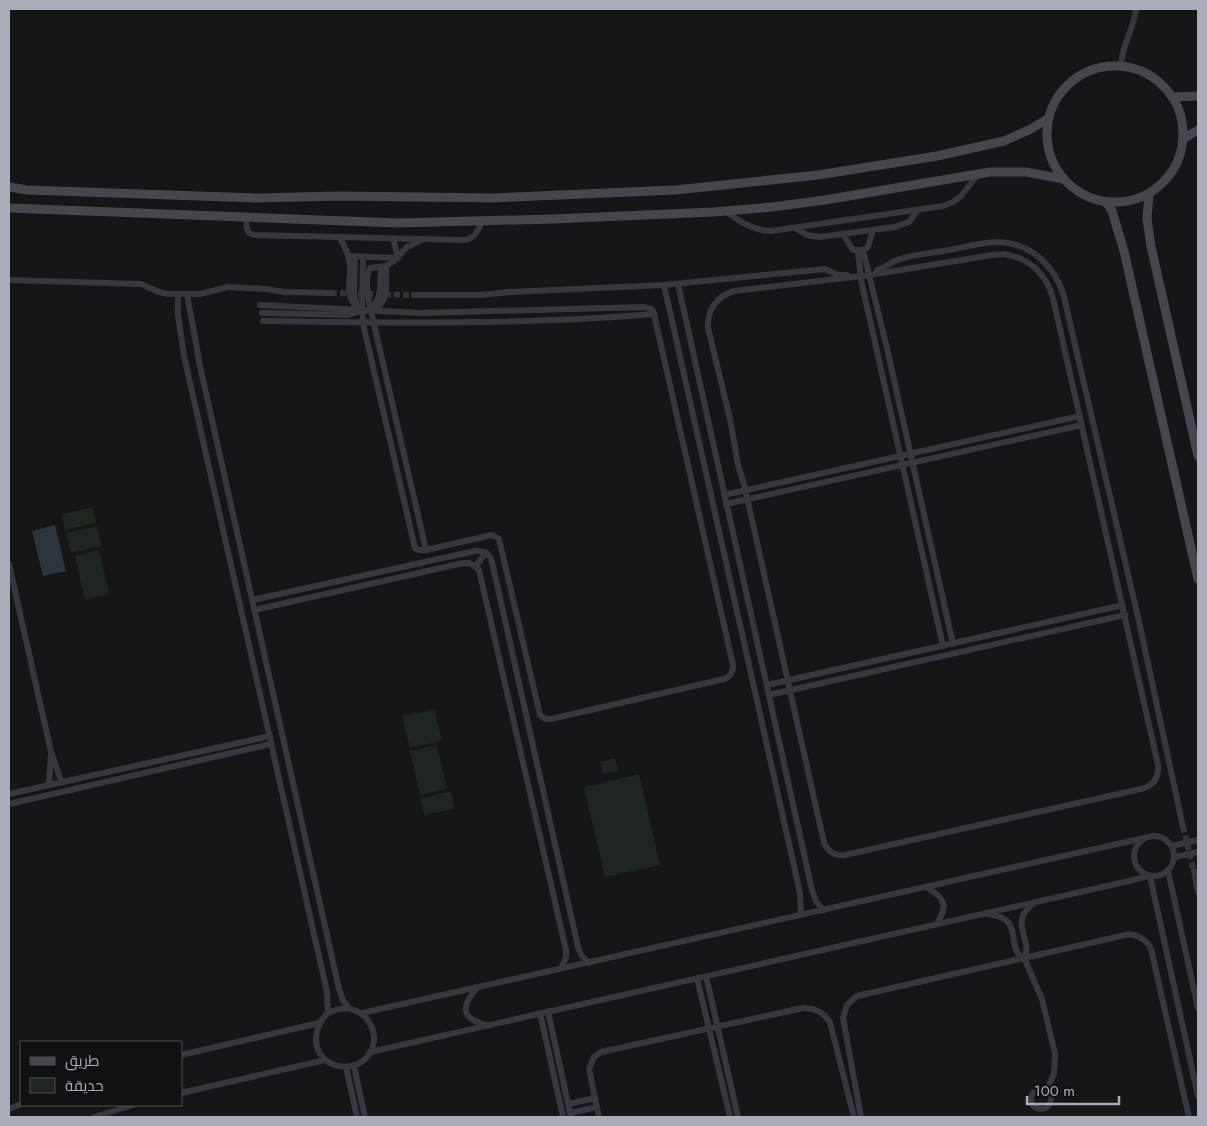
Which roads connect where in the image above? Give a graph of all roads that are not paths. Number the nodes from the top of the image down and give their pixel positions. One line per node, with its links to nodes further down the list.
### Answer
1 (1136, 9): 2 (street)
2 (1121, 66): 4 (main road); 5 (main road)
3 (1198, 96): 4 (main road)
4 (1172, 97): 7 (main road)
5 (1049, 118): 9 (main road); 10 (main road)
6 (1198, 130): 7 (main road)
7 (1183, 139): 11 (main road)
8 (978, 174): 9 (main road); 14 (street); 15 (main road)
9 (1064, 179): 12 (main road)
10 (9, 187)
11 (1148, 194): 12 (main road); 56 (main road)
12 (1106, 202): 69 (main road)
13 (9, 208): 16 (main road)
14 (918, 210): 18 (street); 19 (street)
15 (726, 211): 17 (main road); 18 (street)
16 (247, 217): 17 (main road); 21 (street)
17 (482, 221): 23 (street)
18 (795, 228): 20 (street)
19 (873, 230): 20 (street); 24 (street)
20 (843, 234): 24 (street)
21 (339, 237): 22 (street); 25 (street)
22 (393, 238): 23 (street); 27 (street)
23 (423, 239): 27 (street)
24 (860, 251): 29 (street)
25 (352, 256): 26 (street); 39 (street)
26 (363, 257): 27 (street); 39 (street)
27 (398, 258): 28 (street)
28 (384, 266): 40 (street); 40 (street)
29 (865, 274): 31 (street); 52 (street); 54 (street); 55 (street); 59 (street); 97 (street)
30 (9, 280): 34 (street)
31 (678, 284): 32 (street); 50 (street)
32 (664, 285): 36 (street); 51 (street)
33 (331, 293): 35 (street)
34 (178, 294): 35 (street); 49 (street)
35 (187, 294): 48 (street)
36 (414, 295)
37 (594, 308): 41 (street); 42 (street); 43 (street)
38 (261, 309): 39 (street)
39 (362, 310): 40 (street); 45 (street)
40 (371, 310): 41 (street); 46 (street)
41 (395, 312): 47 (street)
42 (654, 314): 43 (street); 65 (street)
43 (593, 319): 47 (street)
44 (263, 321): 45 (street)
45 (363, 322): 46 (street); 65 (street)
46 (374, 322): 47 (street); 65 (street)
47 (393, 322)
48 (195, 342): 49 (street); 63 (street)
49 (182, 345): 64 (street)
50 (700, 387): 51 (street); 60 (street)
51 (688, 390): 76 (street)
52 (1080, 416): 53 (street); 54 (street)
53 (1082, 425): 57 (street); 73 (street)
54 (910, 453): 55 (street); 57 (street)
55 (901, 456): 58 (street); 59 (street)
56 (1198, 456)
57 (912, 463): 58 (street); 80 (street)
58 (903, 465): 61 (street); 81 (street)
59 (745, 490): 60 (street); 61 (street)
60 (724, 495): 62 (street)
61 (747, 500): 62 (street); 84 (street)
62 (726, 504): 74 (street)
63 (236, 524): 64 (street); 72 (street)
64 (223, 527): 83 (street)
65 (426, 550)
66 (486, 552): 68 (street); 70 (street); 72 (street)
67 (9, 564): 90 (street)
68 (476, 566): 71 (street); 75 (street)
69 (1198, 579)
70 (498, 592): 71 (street); 106 (street)
71 (486, 595): 107 (street)
72 (252, 600): 75 (street)
73 (1123, 605): 77 (street); 78 (street)
74 (749, 606): 76 (street); 85 (street)
75 (254, 610): 82 (street)
76 (736, 610): 95 (street)
77 (1125, 615): 79 (street); 86 (street)
78 (1050, 622): 79 (street); 80 (street)
79 (1052, 631): 86 (street)
80 (953, 644): 81 (street)
81 (943, 646): 84 (street)
82 (265, 656): 83 (street); 111 (street)
83 (252, 659): 88 (street)
84 (788, 680): 85 (street); 86 (street)
85 (767, 685): 87 (street)
86 (790, 690): 87 (street)
87 (769, 695): 94 (street)
88 (270, 736): 89 (street); 91 (street)
89 (272, 744): 96 (street); 112 (street)
90 (51, 752): 91 (street); 92 (street)
91 (62, 783): 92 (street)
92 (49, 785): 93 (street)
93 (9, 794)
94 (792, 795): 95 (street); 113 (street)
95 (779, 798): 115 (street)
96 (9, 804)
97 (1183, 827)
98 (1144, 838): 100 (street); 105 (street); 108 (street)
99 (1198, 840): 100 (street)
100 (1172, 846): 102 (street)
101 (1198, 852): 102 (street)
102 (1175, 858): 103 (street)
103 (1168, 871): 105 (street); 126 (street)
104 (1194, 871): 109 (street)
105 (1149, 876): 110 (street); 142 (street)
106 (563, 879): 107 (street); 120 (street)
107 (550, 881): 121 (street)
108 (926, 887): 113 (street); 116 (street)
109 (1198, 892)
110 (1033, 903): 114 (street); 117 (street)
111 (321, 904): 112 (street); 125 (street)
112 (308, 907): 128 (street)
113 (823, 910): 115 (street)
114 (986, 913): 116 (street); 118 (street)
115 (801, 915): 120 (street)
116 (936, 924): 122 (street)
117 (1023, 932): 118 (street); 119 (street)
118 (1013, 934): 119 (street)
119 (1024, 958): 140 (street); 157 (street); 159 (street)
120 (588, 963): 121 (street)
121 (561, 968): 124 (street)
122 (706, 976): 123 (street); 133 (street)
123 (697, 978): 127 (street); 134 (street)
124 (478, 987): 129 (street); 132 (street)
125 (349, 1008): 128 (street); 129 (street)
126 (1198, 1008)
127 (548, 1012): 130 (street); 144 (street)
128 (328, 1013): 131 (street)
129 (362, 1013): 135 (street)
130 (540, 1013): 132 (street); 152 (street)
131 (319, 1023): 136 (street); 137 (street)
132 (487, 1025): 135 (street)
133 (718, 1026): 134 (street); 155 (street); 156 (street)
134 (710, 1028): 143 (street); 154 (street)
135 (370, 1052): 138 (street)
136 (182, 1055)
137 (325, 1060): 139 (street); 141 (street)
138 (354, 1066): 139 (street); 151 (street)
139 (346, 1067): 150 (street)
140 (1046, 1091): 147 (street); 147 (street)
141 (182, 1093)
142 (1198, 1096)
143 (595, 1098): 144 (street); 146 (street)
144 (568, 1104): 148 (street)
145 (130, 1106): 149 (street)
146 (597, 1107): 148 (street); 153 (street)
147 (1044, 1109): 158 (street)
148 (571, 1115)
149 (94, 1117)
150 (357, 1117)
151 (365, 1117)
152 (563, 1117)
153 (599, 1117)
154 (730, 1117)
155 (738, 1117)
156 (854, 1117)
157 (862, 1117)
158 (1046, 1117)
159 (1189, 1117)

